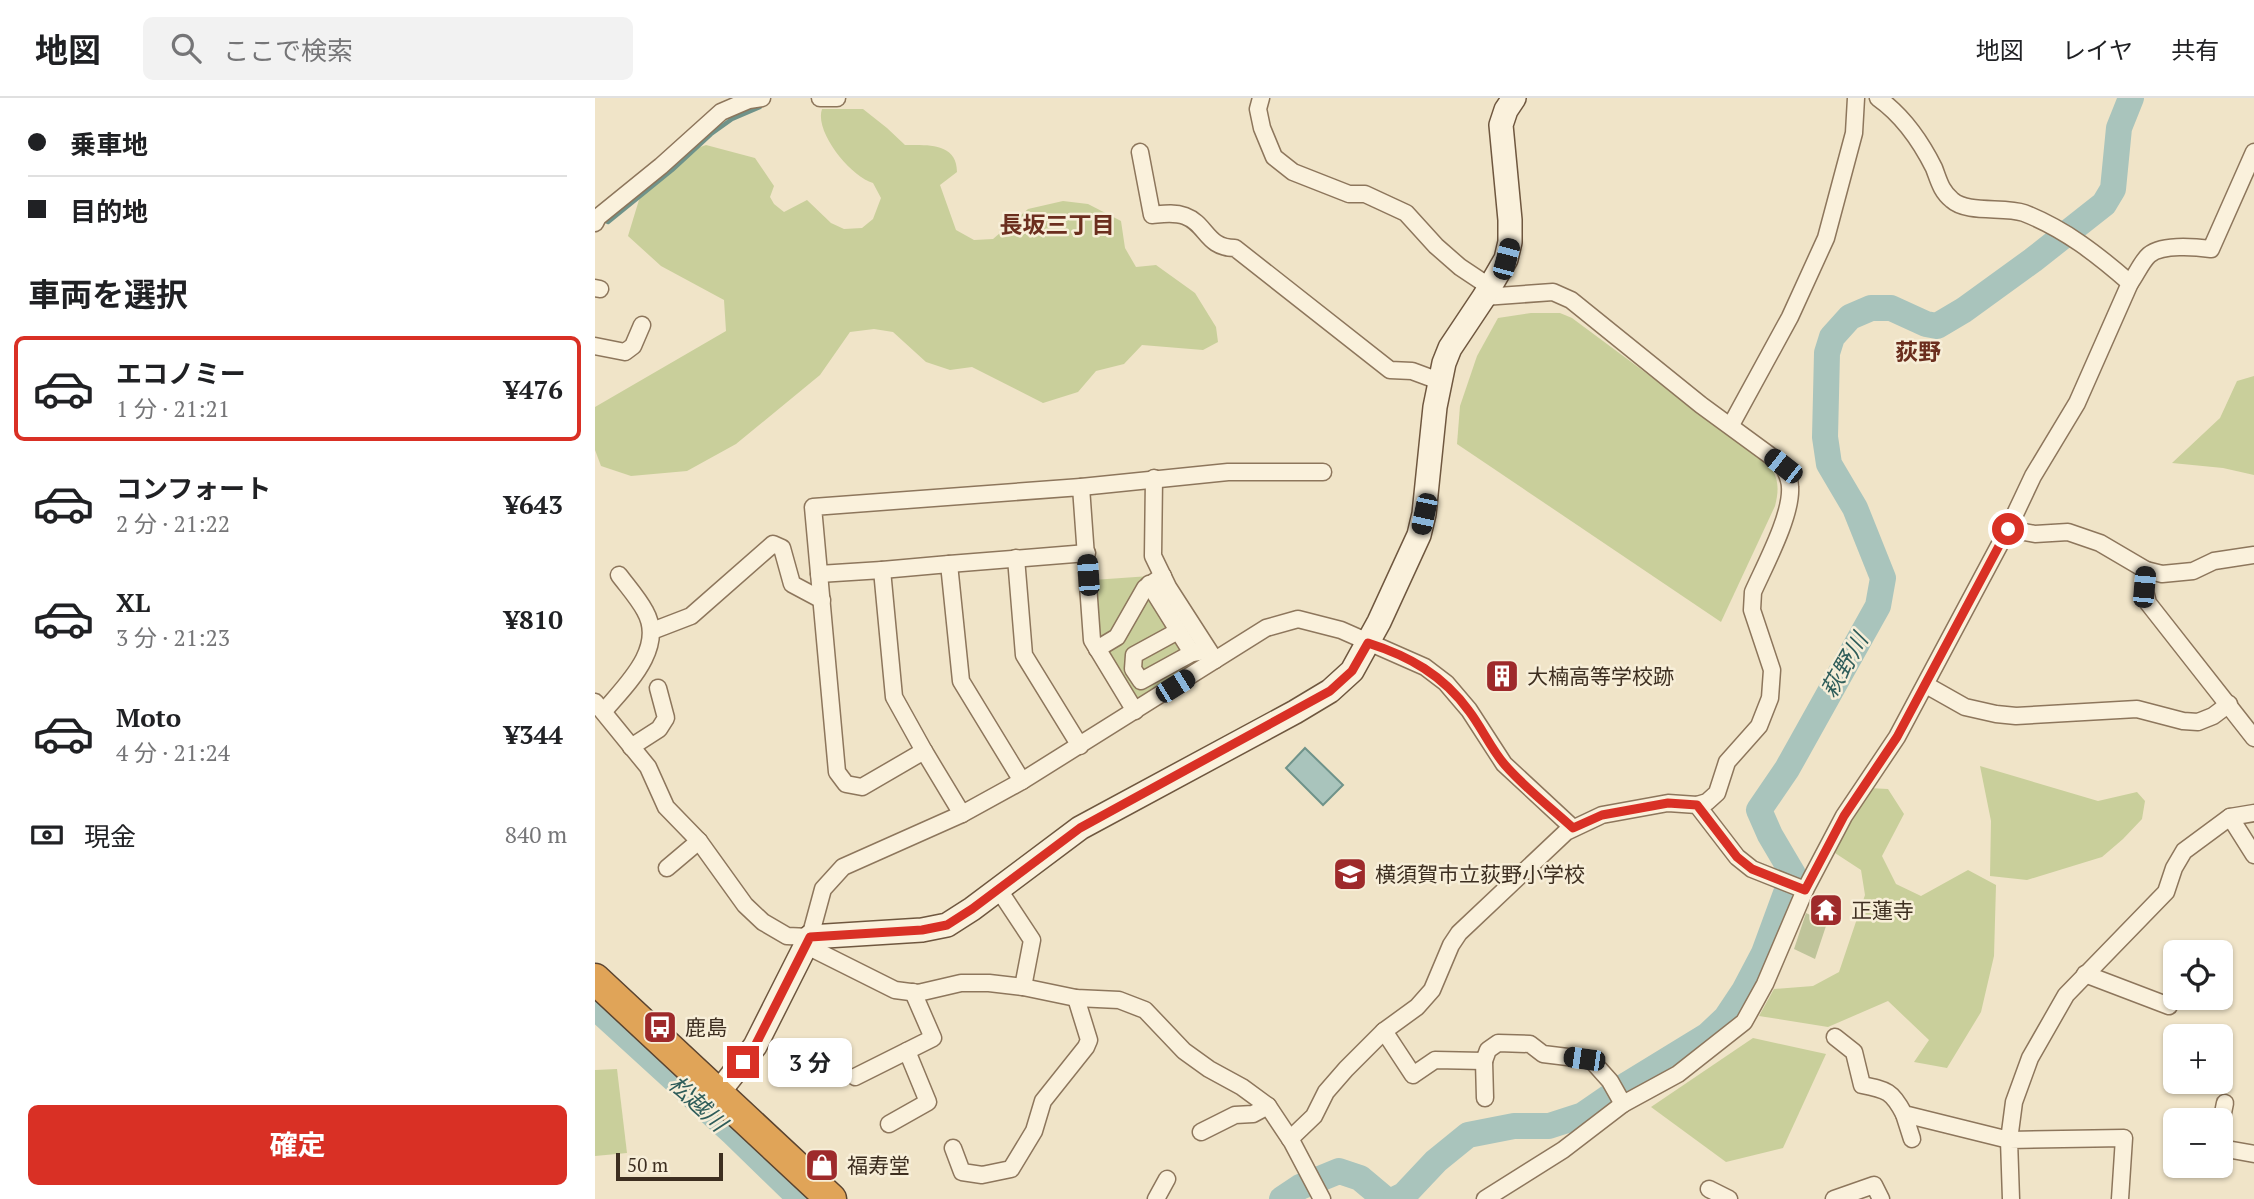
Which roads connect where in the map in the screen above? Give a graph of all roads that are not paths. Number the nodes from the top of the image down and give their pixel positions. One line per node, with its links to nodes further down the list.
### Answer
1 (762, 98): 10 (street)
2 (820, 98): 3 (street)
3 (837, 98)
4 (1261, 98): 12 (street)
5 (1514, 98): 12 (street)
6 (1856, 98): 16 (street)
7 (1878, 98): 11 (street)
8 (1140, 152): 15 (street)
9 (2254, 152): 11 (street)
10 (595, 223)
11 (2130, 283): 20 (street)
12 (1487, 292): 15 (street); 16 (street)
13 (642, 325): 14 (street)
14 (595, 346)
15 (1439, 381): 34 (street)
16 (1731, 425): 49 (street)
17 (1323, 472): 18 (street)
18 (1154, 478): 19 (street); 29 (street)
19 (1080, 487): 21 (street); 27 (street)
20 (2008, 529): 26 (street); 39 (street)
21 (1087, 553): 23 (street); 35 (street)
22 (2254, 555): 26 (street)
23 (1016, 558): 24 (street); 45 (street)
24 (949, 564): 25 (street); 48 (street)
25 (882, 570): 27 (street); 47 (street)
26 (2146, 570): 41 (street)
27 (820, 574): 30 (street)
28 (619, 575): 31 (street)
29 (1156, 580): 32 (street); 33 (street); 38 (street)
30 (822, 600): 31 (street); 47 (street)
31 (652, 631): 42 (street)
32 (1178, 631): 36 (street); 37 (street)
33 (1117, 637): 35 (street); 37 (street)
34 (1368, 643): 38 (street); 53 (street); 57 (street)
35 (1097, 649): 43 (street)
36 (1192, 653): 37 (street); 38 (street)
37 (1134, 654)
38 (1212, 655): 43 (street)
39 (1926, 685): 41 (street); 58 (street)
40 (658, 688): 46 (street)
41 (2229, 704): 44 (street)
42 (599, 707): 46 (street)
43 (1135, 711): 45 (street)
44 (2254, 737)
45 (1080, 746): 48 (street)
46 (631, 747): 54 (street)
47 (924, 751): 51 (street)
48 (1022, 781): 51 (street)
49 (1697, 805): 53 (street); 58 (street)
50 (2254, 813): 52 (street)
51 (962, 814): 59 (street)
52 (2230, 817): 55 (street); 60 (street)
53 (1573, 828): 66 (street)
54 (699, 841): 56 (street); 59 (street)
55 (2254, 855)
56 (667, 868)
57 (999, 890): 59 (street); 62 (street)
58 (1805, 890): 73 (street)
59 (807, 941): 63 (street); 71 (street)
60 (2085, 974): 65 (street); 82 (street)
61 (595, 979): 71 (highway)
62 (1023, 987): 63 (street); 64 (street)
63 (913, 992): 68 (street)
64 (1076, 998): 75 (street); 83 (street)
65 (2163, 1004)
66 (1384, 1031): 69 (street); 80 (street)
67 (1835, 1037): 77 (street)
68 (907, 1051): 70 (street); 78 (street)
69 (1484, 1060): 72 (street); 73 (street)
70 (855, 1077)
71 (718, 1093): 89 (highway)
72 (1485, 1098)
73 (1622, 1100): 91 (street)
74 (2225, 1103): 76 (street)
75 (1268, 1106): 79 (street); 80 (street)
76 (2224, 1108)
77 (1903, 1114): 81 (street); 82 (street)
78 (889, 1124)
79 (1201, 1132)
80 (1290, 1139): 88 (street)
81 (1912, 1139)
82 (2009, 1140): 95 (street); 96 (street)
83 (953, 1147)
84 (2233, 1150): 85 (street)
85 (2254, 1154)
86 (1167, 1180): 90 (street)
87 (1709, 1189): 92 (street)
88 (1321, 1196)
89 (831, 1199)
90 (1156, 1199)
91 (1485, 1199)
92 (1728, 1199)
93 (1834, 1199): 94 (street)
94 (1881, 1199)
95 (2011, 1199)
96 (2120, 1199)

